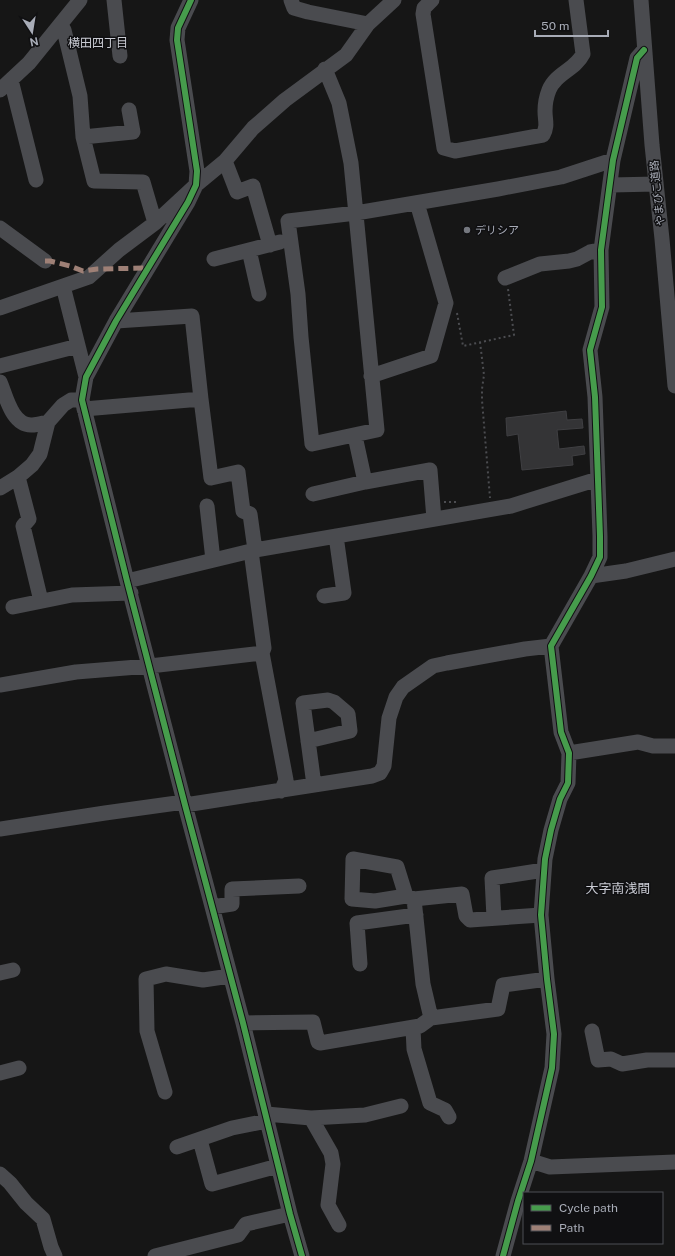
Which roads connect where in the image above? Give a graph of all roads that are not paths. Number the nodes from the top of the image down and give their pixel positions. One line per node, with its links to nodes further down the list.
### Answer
1 (80, 0): 10 (street)
2 (114, 0): 12 (street)
3 (191, 0): 20 (street)
4 (291, 0): 9 (street)
5 (394, 0): 9 (street)
6 (432, 0): 7 (street)
7 (576, 0)
8 (641, 0): 11 (street, やまびこ道路)
9 (368, 24): 13 (street)
10 (61, 25): 14 (street); 16 (street)
11 (644, 50): 17 (street); 21 (street, やまびこ道路)
12 (120, 56)
13 (325, 69): 18 (street); 24 (street)
14 (6, 85): 19 (street)
15 (129, 110): 16 (street)
16 (83, 137): 25 (street)
17 (613, 160): 22 (street); 23 (street)
18 (225, 161): 20 (street); 28 (street)
19 (36, 180)
20 (196, 184): 25 (street); 37 (street)
21 (656, 184): 22 (street); 43 (street, やまびこ道路)
22 (611, 185): 30 (street)
23 (417, 202): 24 (street); 40 (street)
24 (356, 213): 27 (street); 40 (street)
25 (155, 222): 34 (street)
26 (0, 228): 32 (street)
27 (290, 239): 28 (street); 47 (street)
28 (270, 245): 29 (street)
29 (249, 250): 31 (street); 35 (street)
30 (601, 250): 33 (street); 49 (street)
31 (214, 259)
32 (45, 261)
33 (506, 278)
34 (63, 286): 36 (street); 38 (street)
35 (259, 294)
36 (0, 308)
37 (116, 321): 41 (street); 44 (street)
38 (78, 346): 39 (street); 41 (street)
39 (0, 366)
40 (371, 376): 47 (street)
41 (86, 378): 45 (street)
42 (0, 382): 46 (street)
43 (675, 386)
44 (201, 399): 45 (street); 56 (street)
45 (83, 404): 46 (street); 60 (street)
46 (48, 422): 48 (street)
47 (355, 436): 50 (street)
48 (18, 477): 51 (street); 62 (street)
49 (598, 479): 54 (street); 59 (street)
50 (365, 482): 52 (street); 54 (street)
51 (0, 488)
52 (313, 494)
53 (206, 506): 58 (street)
54 (434, 519): 55 (street)
55 (336, 536): 56 (street); 61 (street)
56 (253, 550): 58 (street); 65 (street)
57 (675, 559): 59 (street)
58 (213, 560): 60 (street)
59 (591, 576): 64 (street)
60 (129, 587): 62 (street); 66 (street)
61 (324, 596)
62 (41, 601): 63 (street)
63 (13, 607)
64 (551, 646): 70 (street); 71 (street)
65 (262, 653): 66 (street); 72 (street)
66 (150, 666): 67 (street); 73 (street)
67 (0, 685)
68 (308, 741): 71 (street)
69 (675, 746): 70 (street)
70 (569, 753): 75 (street)
71 (314, 785): 72 (street)
72 (281, 791): 73 (street)
73 (184, 804): 74 (street); 77 (street)
74 (0, 829)
75 (544, 870): 78 (street); 80 (street)
76 (299, 886): 77 (street)
77 (212, 908): 82 (street)
78 (542, 914): 80 (street); 83 (street)
79 (416, 915): 80 (street); 81 (street); 84 (street)
80 (494, 918)
81 (360, 964)
82 (230, 976): 85 (street); 91 (street)
83 (547, 978): 84 (street); 98 (street)
84 (431, 1018): 86 (street)
85 (243, 1023): 86 (street); 94 (street)
86 (413, 1028): 93 (street)
87 (592, 1031): 88 (street)
88 (675, 1060)
89 (18, 1068): 90 (street)
90 (0, 1072)
91 (165, 1092)
92 (401, 1106): 95 (street)
93 (449, 1117)
94 (266, 1118): 95 (street); 96 (street); 100 (street)
95 (311, 1118): 103 (street)
96 (200, 1140): 97 (street); 100 (street)
97 (177, 1147)
98 (532, 1161): 99 (street); 107 (street)
99 (675, 1162)
100 (278, 1166): 102 (street)
101 (0, 1174): 104 (street)
102 (290, 1214): 105 (street); 106 (street)
103 (339, 1225)
104 (55, 1256)
105 (155, 1256)
106 (302, 1256)
107 (503, 1256)

